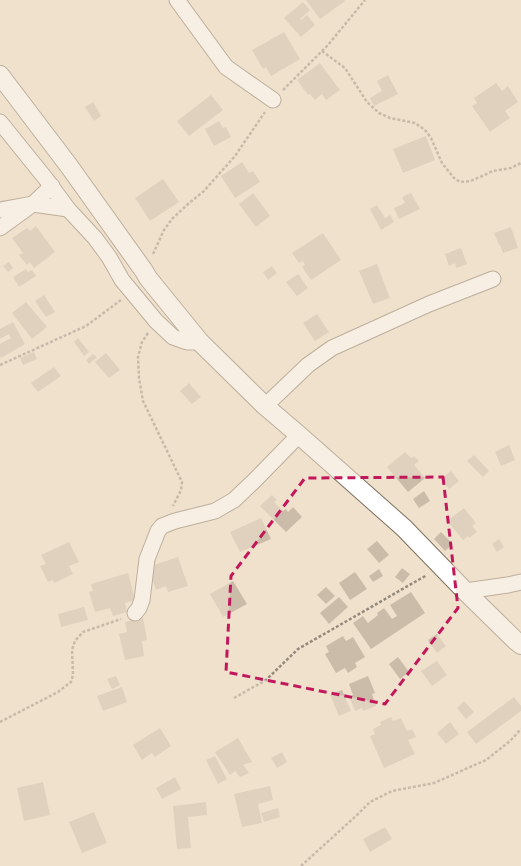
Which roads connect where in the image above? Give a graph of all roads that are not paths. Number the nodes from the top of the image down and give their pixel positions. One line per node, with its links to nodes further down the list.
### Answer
1 (178, 0): 3 (street)
2 (0, 75): 11 (street)
3 (273, 100)
4 (0, 122): 5 (street)
5 (52, 186): 6 (street); 7 (street)
6 (33, 204): 7 (street); 8 (street); 9 (street)
7 (68, 209): 11 (street)
8 (0, 210)
9 (0, 228)
10 (493, 279): 12 (street)
11 (200, 342): 12 (street)
12 (265, 406): 13 (street)
13 (298, 435): 15 (street); 16 (street)
14 (521, 582): 15 (street)
15 (465, 591): 17 (street)
16 (135, 613)
17 (521, 645)

